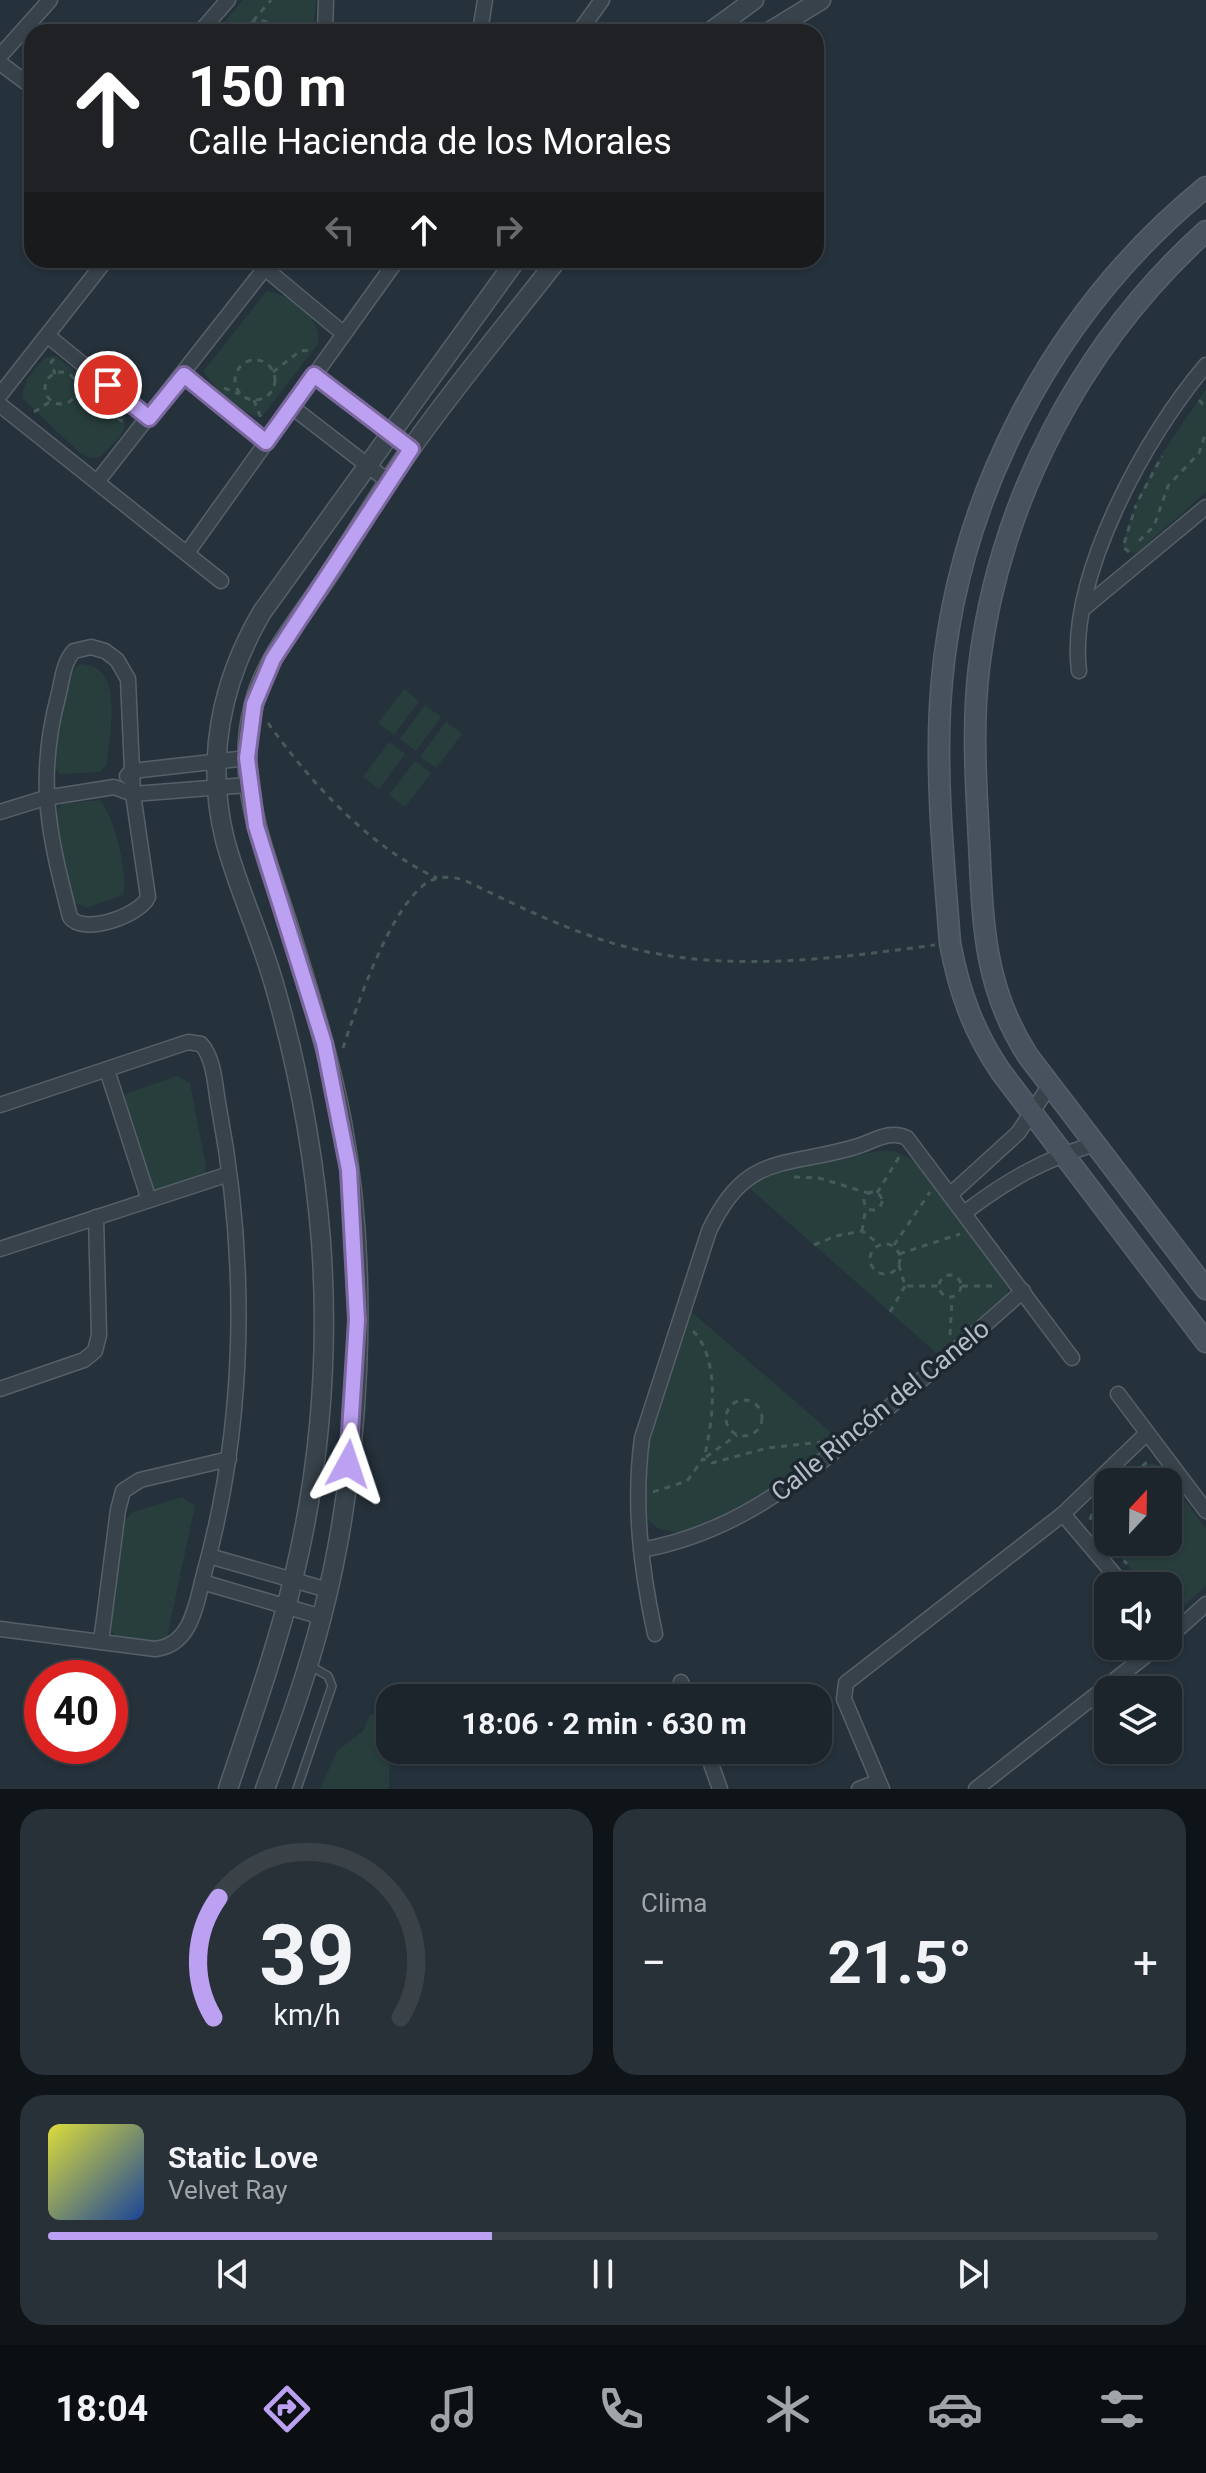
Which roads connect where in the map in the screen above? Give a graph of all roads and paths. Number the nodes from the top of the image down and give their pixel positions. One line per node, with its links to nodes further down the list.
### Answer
1 (50, 0): 10 (street)
2 (228, 0): 11 (street)
3 (271, 0): 9 (path)
4 (326, 0): 14 (street)
5 (485, 0): 15 (street)
6 (602, 0): 16 (street)
7 (754, 0): 17 (street)
8 (821, 0): 18 (street)
9 (253, 21): 12 (path); 13 (path)
10 (29, 24)
11 (207, 24)
12 (250, 24)
13 (272, 24)
14 (325, 24)
15 (481, 24)
16 (585, 24)
17 (721, 24)
18 (782, 24)
19 (24, 29): 20 (street)
20 (0, 56)
21 (0, 63): 22 (street)
22 (24, 81)
23 (1206, 187): 89 (main road)
24 (1206, 231): 94 (main road)
25 (100, 268): 32 (street)
26 (257, 268): 42 (street)
27 (265, 268): 31 (street)
28 (391, 268): 31 (street)
29 (510, 268): 64 (street)
30 (551, 268): 66 (street)
31 (344, 334): 39 (street)
32 (48, 336): 45 (street); 59 (street)
33 (318, 344): 34 (path)
34 (313, 350): 39 (path); 40 (path)
35 (56, 356): 36 (path); 37 (path); 41 (path)
36 (46, 357)
37 (65, 362)
38 (1206, 365): 76 (street)
39 (309, 369): 52 (street); 64 (street)
40 (273, 372): 48 (path); 48 (path)
41 (55, 374): 46 (path); 50 (path)
42 (184, 375): 59 (street); 65 (street)
43 (1206, 389): 49 (path)
44 (222, 391): 47 (path)
45 (0, 395)
46 (75, 396): 50 (path); 61 (path)
47 (231, 400)
48 (254, 400): 60 (path)
49 (1199, 400): 54 (path); 55 (path)
50 (51, 401): 53 (path)
51 (0, 405): 69 (street)
52 (292, 407): 65 (street); 68 (street)
53 (30, 408)
54 (1206, 408)
55 (1191, 411)
56 (268, 413): 60 (path)
57 (126, 416): 61 (path)
58 (251, 416): 60 (path)
59 (149, 418): 69 (street)
60 (261, 418)
61 (128, 424): 62 (path)
62 (124, 432)
63 (1206, 432): 74 (path)
64 (391, 434): 66 (street); 68 (street)
65 (266, 442): 73 (street)
66 (411, 449): 70 (street)
67 (1163, 455): 72 (path)
68 (368, 465): 70 (street); 80 (street)
69 (97, 482): 73 (street)
70 (389, 482): 78 (street)
71 (1206, 507): 76 (street)
72 (1126, 530)
73 (187, 553): 75 (street)
74 (1137, 553)
75 (221, 581)
76 (1084, 608): 77 (street)
77 (1079, 671)
78 (254, 704): 79 (street); 88 (path)
79 (247, 758): 80 (street); 82 (street)
80 (217, 762): 81 (street); 84 (street)
81 (132, 771): 83 (street); 85 (street); 86 (street)
82 (248, 785): 84 (street); 90 (street)
83 (114, 787): 85 (street); 86 (street)
84 (217, 788): 85 (street); 91 (street)
85 (133, 794): 86 (street)
86 (45, 798): 87 (street)
87 (0, 812)
88 (437, 878): 89 (path); 93 (path)
89 (950, 943): 96 (main road)
90 (312, 1002): 91 (street); 93 (street)
91 (282, 1013): 148 (street)
92 (107, 1070): 95 (street); 104 (street); 110 (street)
93 (332, 1080): 150 (street)
94 (1050, 1085): 96 (street); 97 (main road)
95 (0, 1105)
96 (1032, 1113): 99 (street); 101 (main road)
97 (1095, 1144): 101 (street); 126 (main road)
98 (895, 1151): 100 (path)
99 (1001, 1151): 103 (street); 109 (street)
100 (901, 1154): 102 (path); 108 (path)
101 (1062, 1154): 103 (street); 131 (main road)
102 (909, 1158)
103 (1021, 1173): 112 (street)
104 (229, 1174): 110 (street); 138 (street)
105 (789, 1177): 107 (path)
106 (935, 1186): 118 (path)
107 (868, 1193): 108 (path); 111 (path)
108 (877, 1193): 111 (path)
109 (951, 1194): 112 (street); 145 (street)
110 (149, 1200): 113 (street)
111 (866, 1207): 115 (path)
112 (964, 1213): 125 (street)
113 (96, 1217): 119 (street); 133 (street)
114 (972, 1230): 120 (path)
115 (862, 1231): 116 (path); 117 (path)
116 (814, 1245)
117 (879, 1245): 118 (path); 121 (path)
118 (893, 1246): 120 (path)
119 (0, 1249)
120 (899, 1254): 121 (path)
121 (899, 1264): 122 (path)
122 (905, 1286): 123 (path); 128 (path)
123 (939, 1286): 124 (path); 127 (path)
124 (962, 1286): 125 (path); 127 (path)
125 (1016, 1288): 132 (street); 145 (street, Calle Rincón del Canelo)
126 (1206, 1289)
127 (952, 1298): 130 (path)
128 (890, 1312)
129 (689, 1326): 139 (path)
130 (949, 1342)
131 (1206, 1342)
132 (1072, 1358)
133 (0, 1389)
134 (1118, 1394): 135 (street)
135 (1147, 1433): 143 (street); 144 (street)
136 (737, 1435): 136 (path); 139 (path)
137 (825, 1441): 139 (path)
138 (229, 1459): 146 (street); 157 (street)
139 (703, 1459): 142 (path)
140 (1146, 1463): 141 (path)
141 (1140, 1468)
142 (642, 1496)
143 (1206, 1511)
144 (1063, 1514): 147 (street); 161 (street)
145 (641, 1550): 156 (street)
146 (209, 1556): 148 (street); 149 (street)
147 (1112, 1572)
148 (293, 1580): 150 (street); 152 (street)
149 (202, 1582): 152 (street); 157 (street)
150 (328, 1590): 153 (street)
151 (1206, 1604): 154 (street)
152 (287, 1607): 153 (street); 162 (street)
153 (322, 1617): 159 (street)
154 (1182, 1625)
155 (0, 1629): 157 (street)
156 (655, 1634)
157 (101, 1642)
158 (1140, 1660): 167 (street)
159 (308, 1665): 163 (street); 164 (lane)
160 (711, 1764): 165 (street)
161 (880, 1785): 166 (street)
162 (228, 1789)
163 (265, 1789)
164 (297, 1789)
165 (720, 1789)
166 (859, 1789)
167 (976, 1789)

